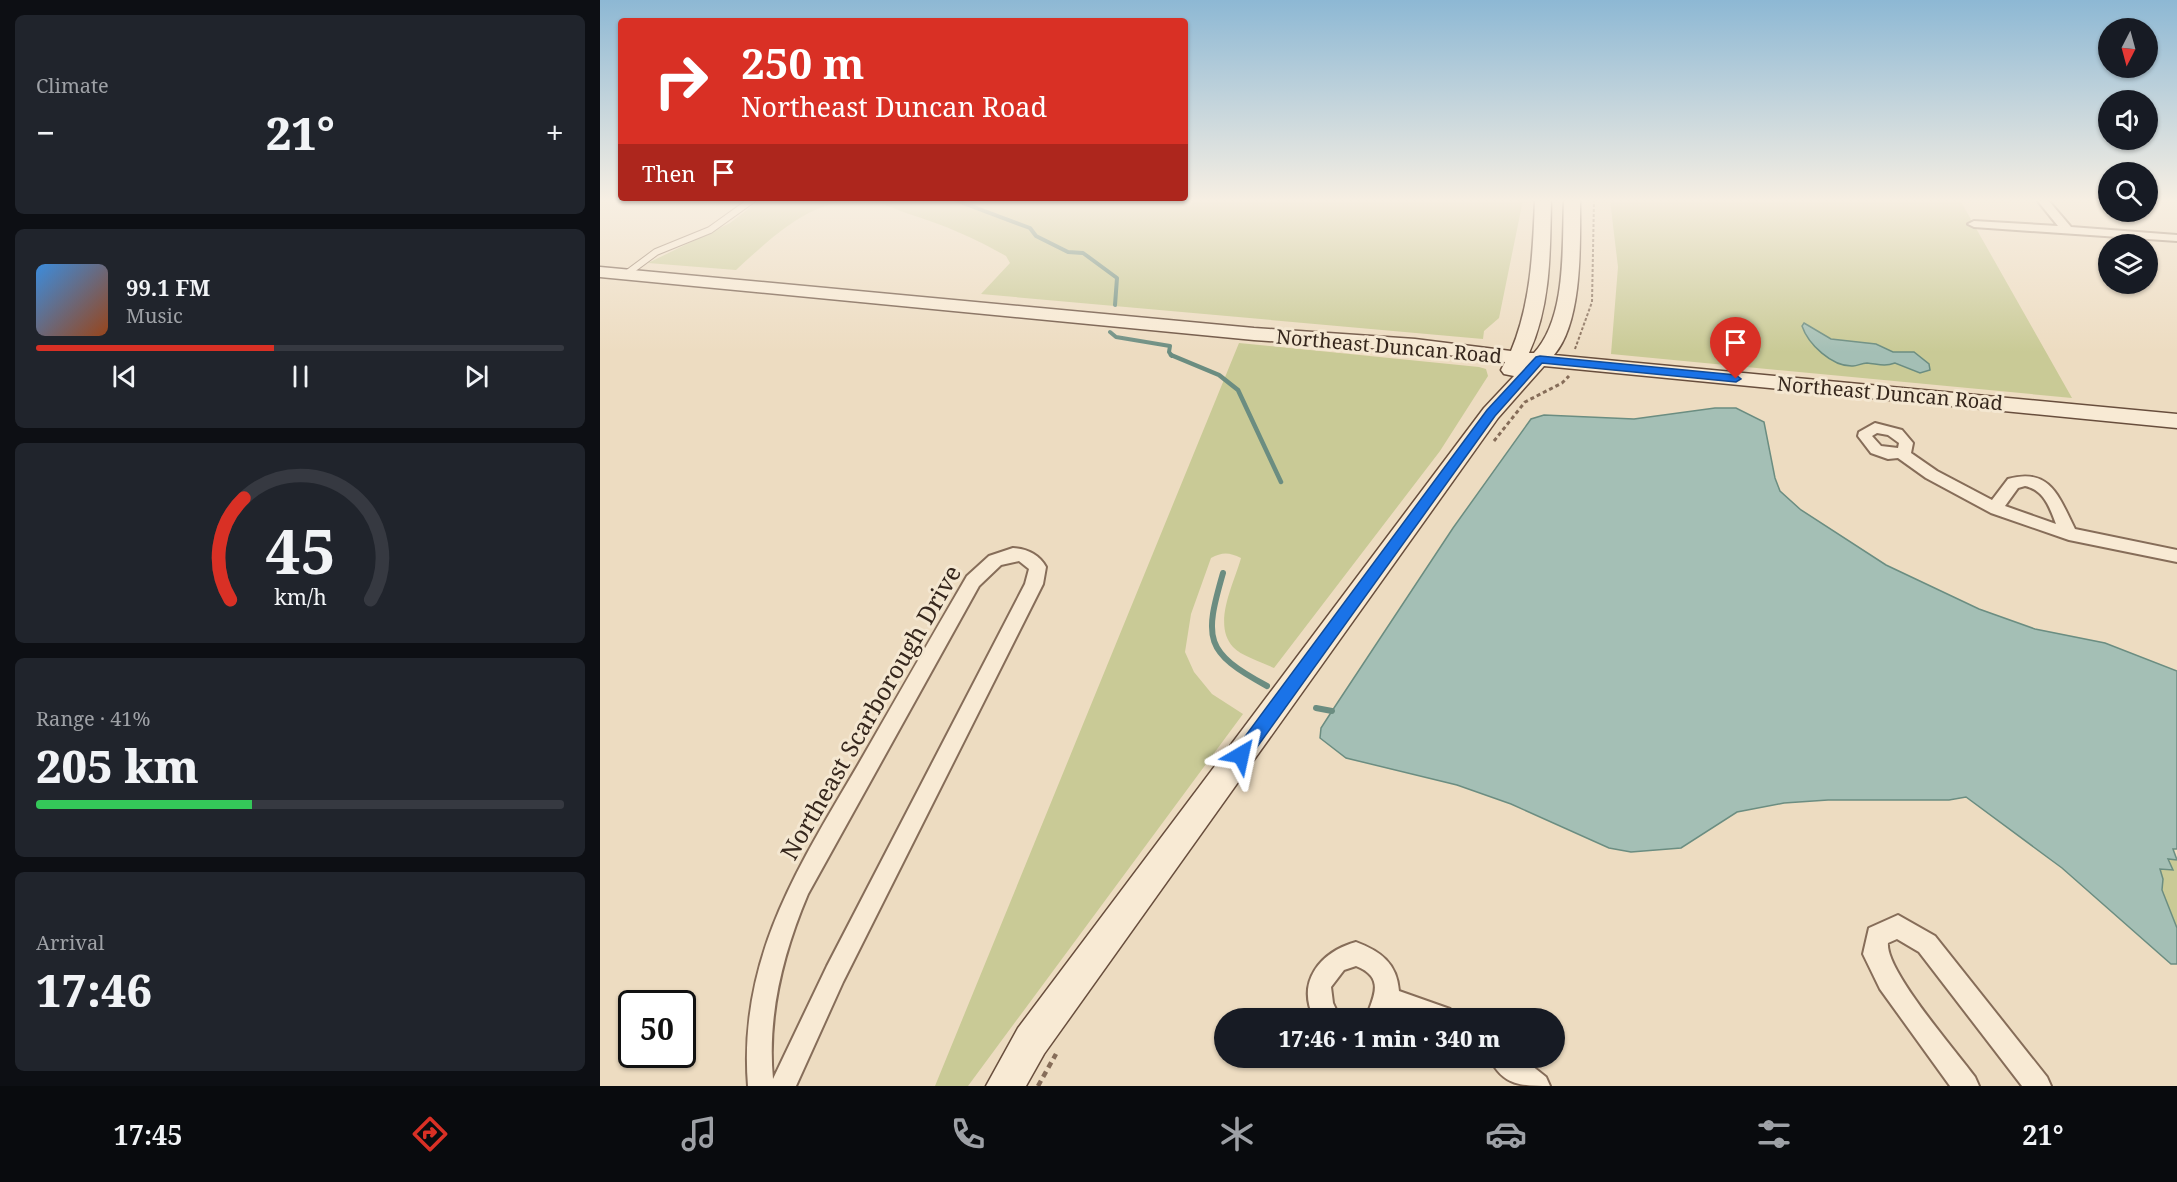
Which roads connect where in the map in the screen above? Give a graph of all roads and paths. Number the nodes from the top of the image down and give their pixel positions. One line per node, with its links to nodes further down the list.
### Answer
1 (659, 251): 6 (lane)
2 (1541, 251): 8 (street)
3 (1570, 251): 9 (street)
4 (1593, 251): 7 (path)
5 (600, 272): 6 (street, Northeast Duncan Road)
6 (624, 274): 8 (street, Northeast Duncan Road)
7 (1576, 346)
8 (1518, 357): 9 (street, Northeast Duncan Road); 10 (street)
9 (1540, 359): 10 (street); 11 (street, Northeast Duncan Road)
10 (1491, 413): 21 (street)
11 (2177, 421)
12 (1901, 453): 13 (street)
13 (1995, 507): 14 (street); 14 (street)
14 (2069, 534): 15 (street)
15 (2177, 556)
16 (1322, 1008): 17 (street)
17 (1382, 1008)
18 (1515, 1068): 22 (street)
19 (761, 1086): 20 (street, Northeast Scarborough Drive)
20 (783, 1086)
21 (1005, 1086)
22 (1537, 1086)
23 (1966, 1086): 24 (street)
24 (2038, 1086)

